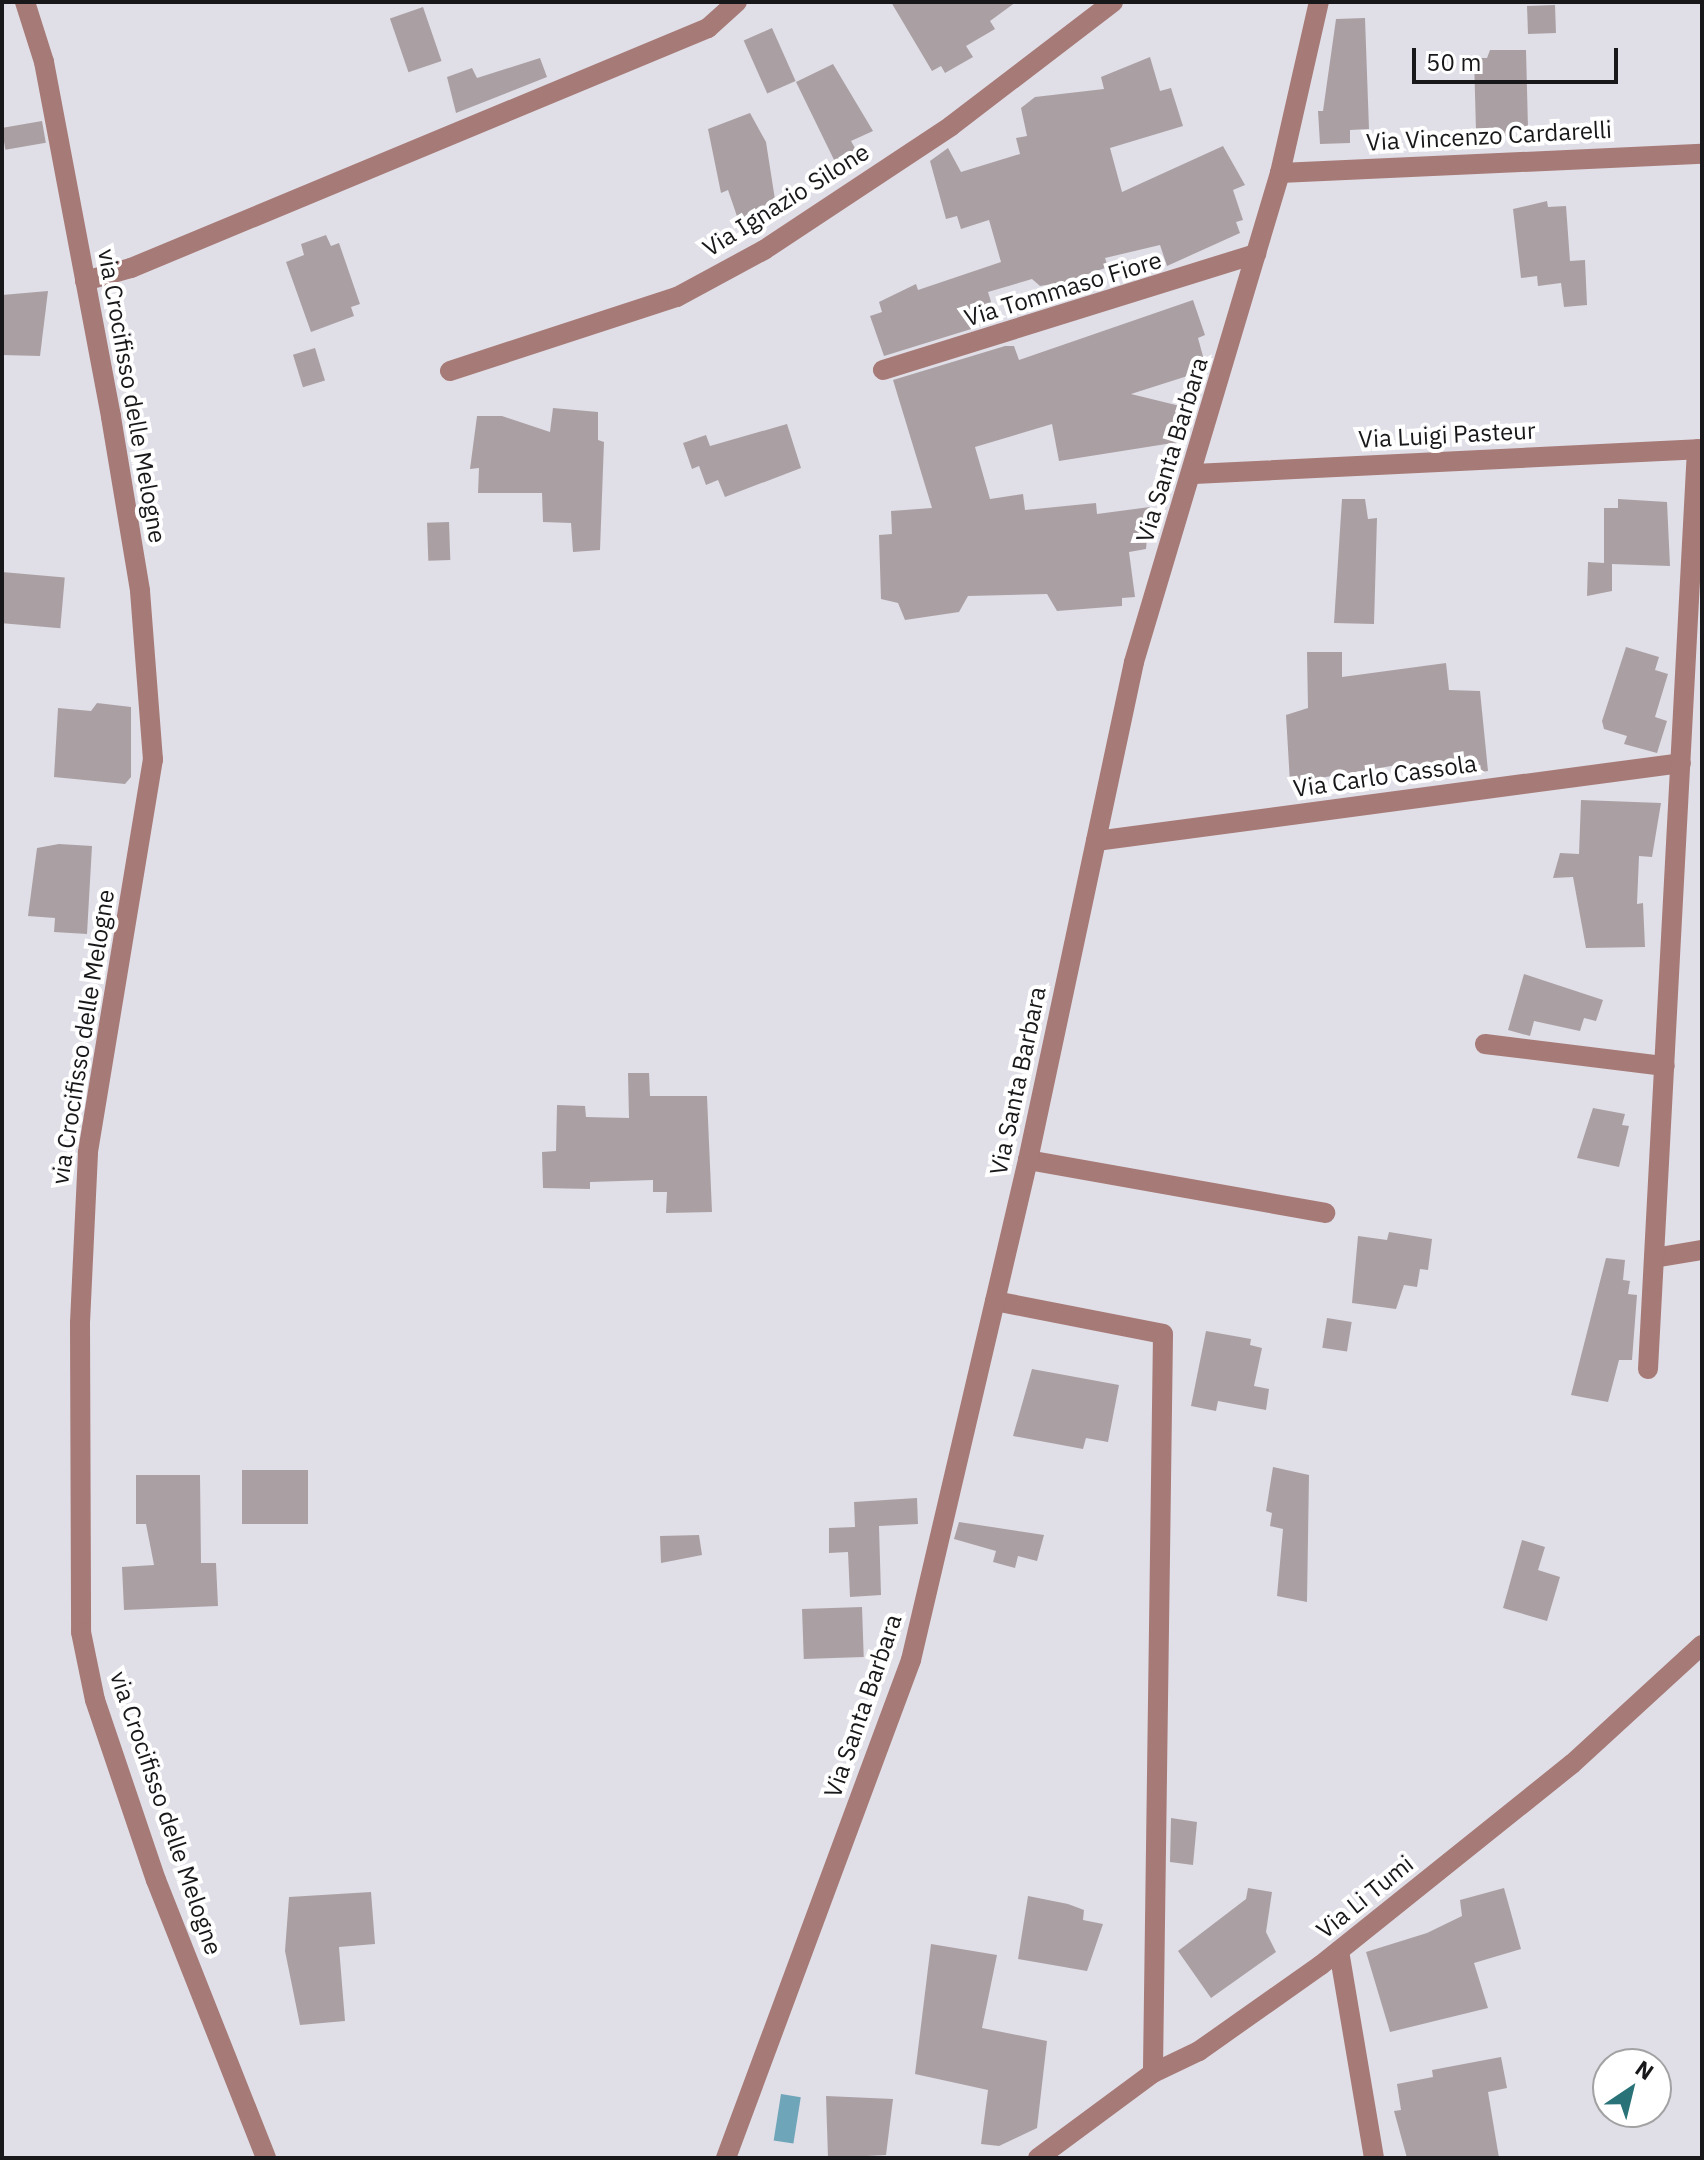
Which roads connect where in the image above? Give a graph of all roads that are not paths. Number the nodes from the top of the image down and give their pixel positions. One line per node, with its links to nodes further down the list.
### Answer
1 (25, 2): 8 (street, via Crocifisso delle Melogne)
2 (737, 2): 8 (street)
3 (1319, 2): 6 (street, Via Santa Barbara)
4 (1104, 4): 10 (street, Via Ignazio Silone)
5 (1702, 154): 6 (street, Via Vincenzo Cardarelli)
6 (1280, 173): 7 (street, Via Santa Barbara)
7 (1256, 254): 9 (street, Via Tommaso Fiore); 12 (street, Via Santa Barbara)
8 (85, 281): 26 (street, via Crocifisso delle Melogne)
9 (883, 370)
10 (450, 371)
11 (1700, 449): 12 (street, Via Luigi Pasteur); 13 (street)
12 (1194, 474): 14 (street, Via Santa Barbara)
13 (1681, 763): 14 (street, Via Carlo Cassola); 16 (street)
14 (1096, 841): 17 (street, Via Santa Barbara)
15 (1485, 1044): 16 (street)
16 (1665, 1066): 20 (street)
17 (1028, 1160): 18 (street); 21 (street, Via Santa Barbara)
18 (1325, 1213)
19 (1702, 1250): 20 (street)
20 (1654, 1258): 22 (street)
21 (995, 1301): 25 (street); 27 (street, Via Santa Barbara)
22 (1648, 1369)
23 (1702, 1645): 24 (street, Via Li Tumi)
24 (1339, 1951): 25 (street, Via Li Tumi); 29 (street)
25 (1153, 2073): 28 (street, Via Li Tumi)
26 (266, 2158)
27 (726, 2158)
28 (1038, 2158)
29 (1374, 2158)

